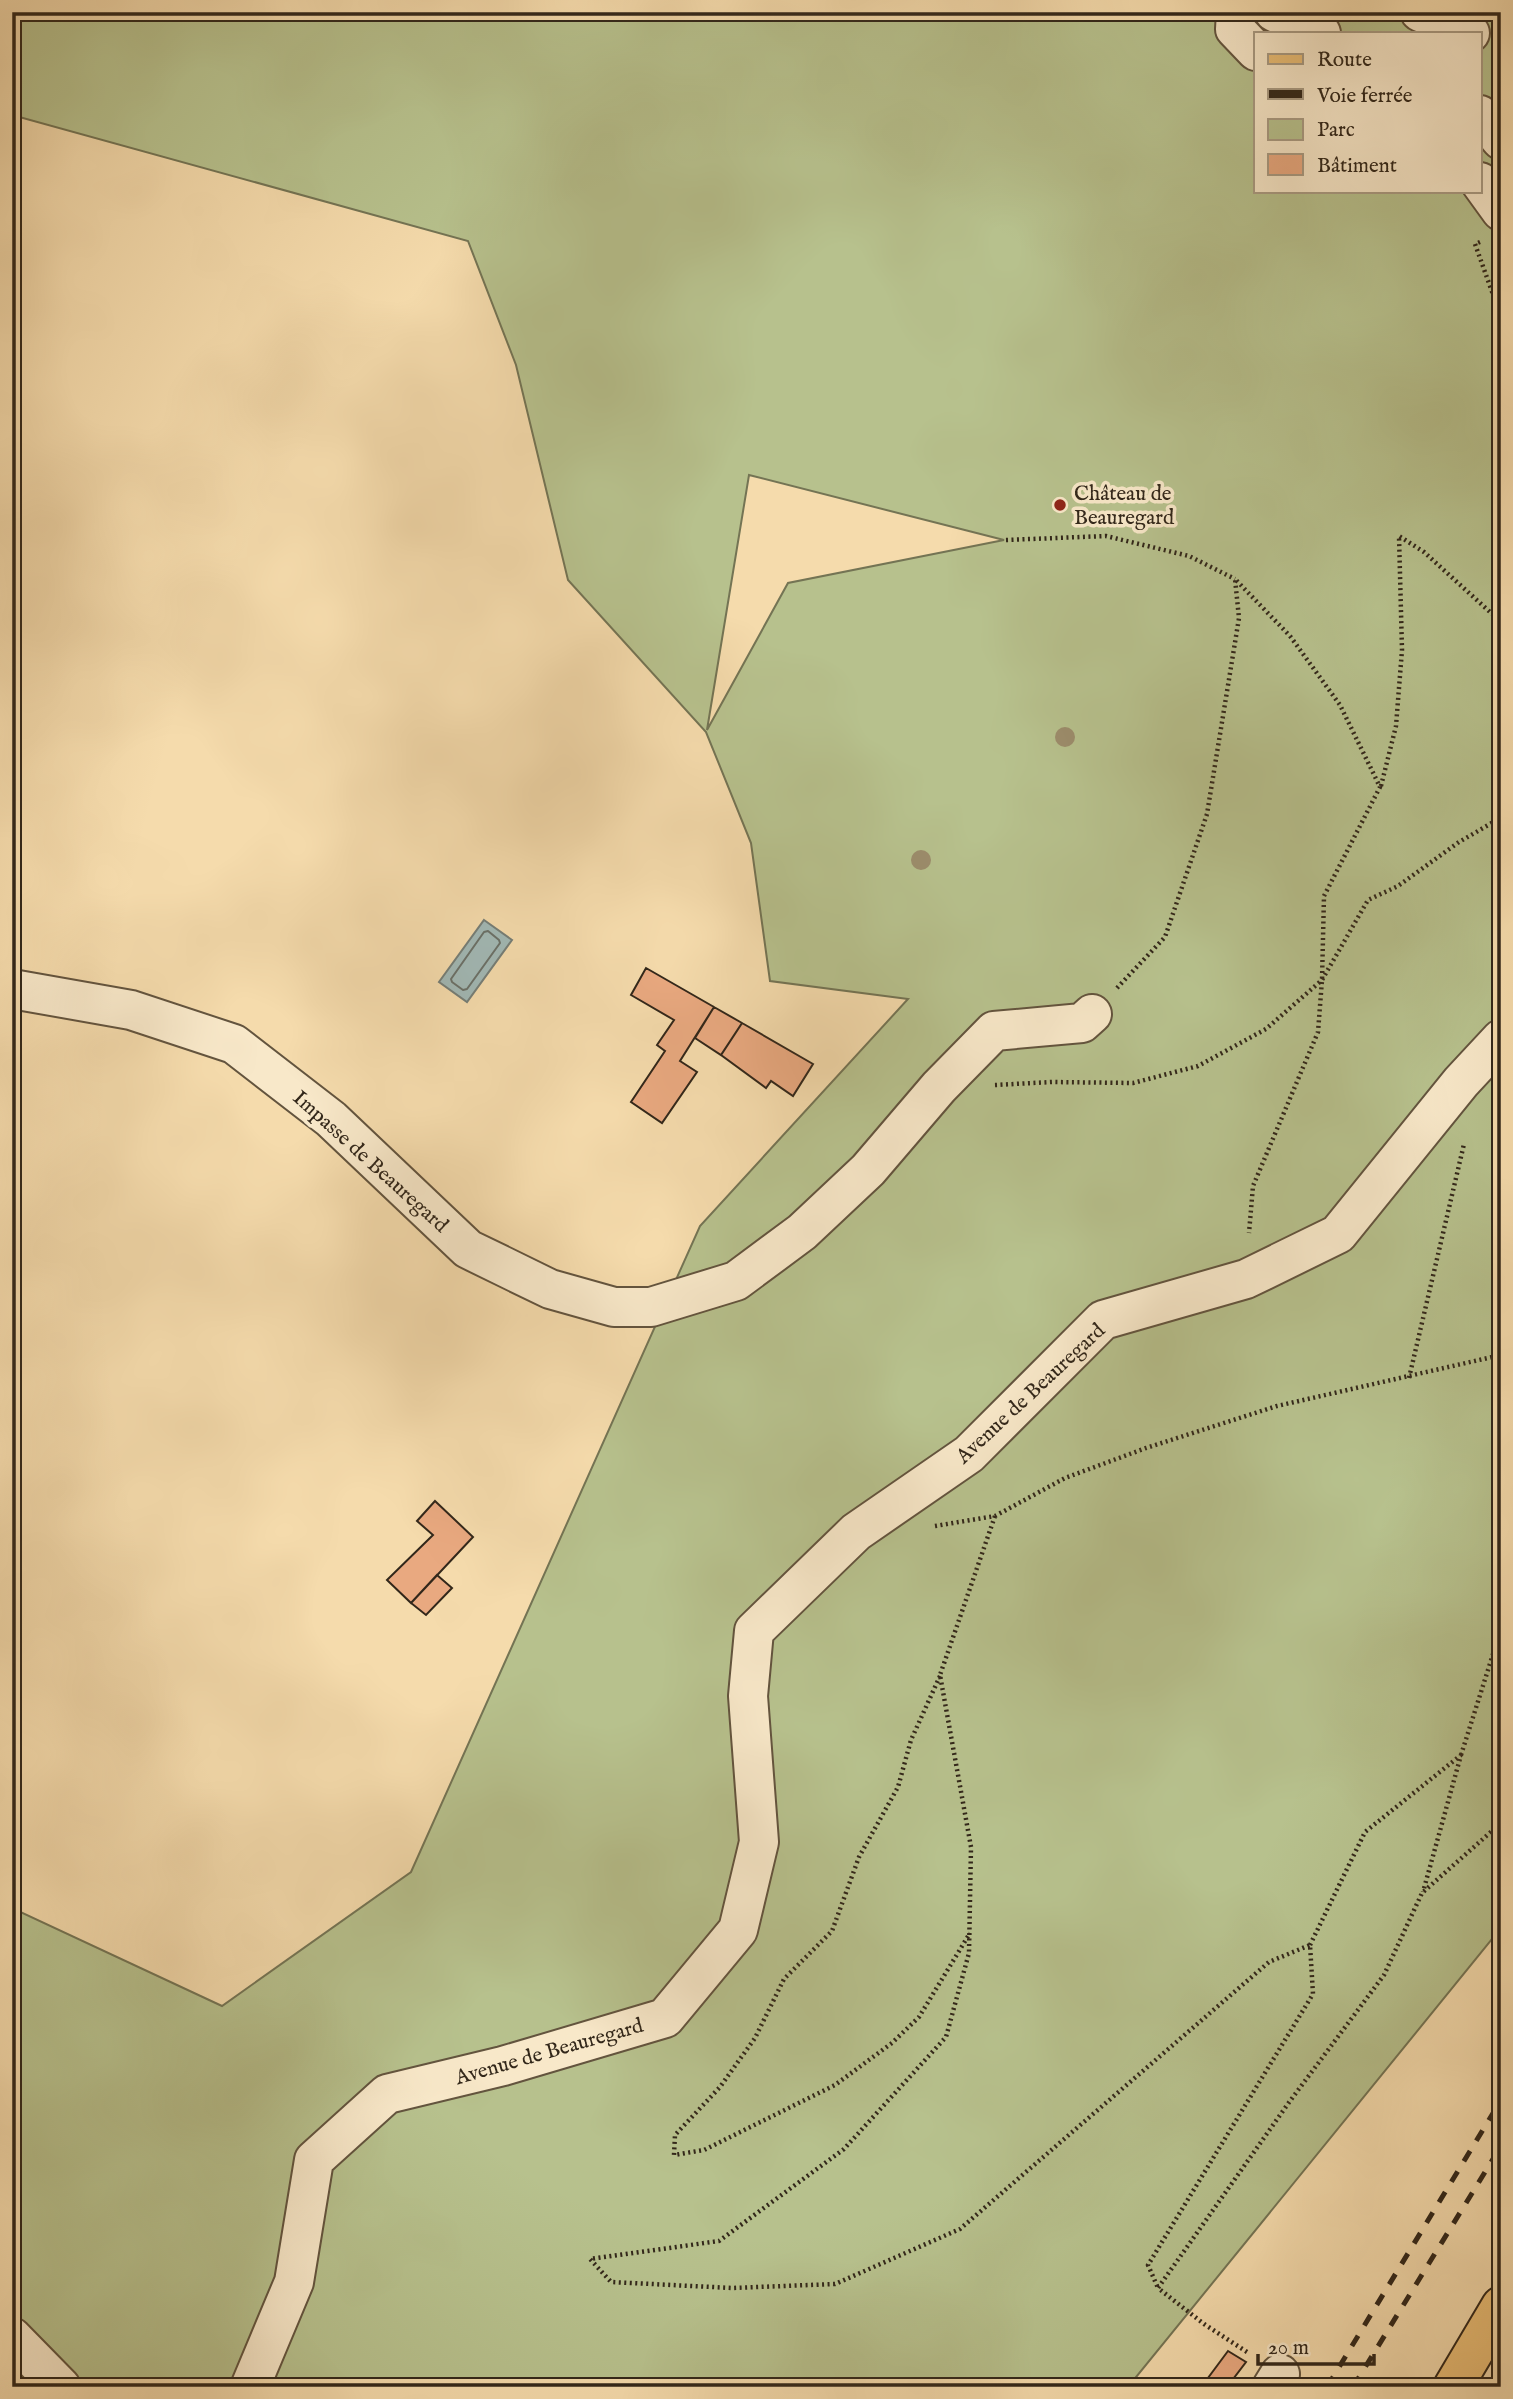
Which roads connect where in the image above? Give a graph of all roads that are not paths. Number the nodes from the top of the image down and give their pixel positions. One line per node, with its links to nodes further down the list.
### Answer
1 (1236, 12): 8 (street)
2 (1273, 12): 4 (street)
3 (1420, 12): 5 (street)
4 (1319, 32)
5 (1468, 32)
6 (1482, 39): 7 (street)
7 (1501, 47)
8 (1254, 49)
9 (1482, 117): 10 (street)
10 (1501, 140)
11 (1482, 185): 12 (street)
12 (1501, 211)
13 (12, 989): 14 (street, Impasse de Beauregard)
14 (1092, 1014)
15 (1492, 1047): 19 (street, Avenue de Beauregard)
16 (1501, 2306): 20 (main road)
17 (12, 2337): 18 (street)
18 (61, 2387)
19 (250, 2387)
20 (1453, 2387)

